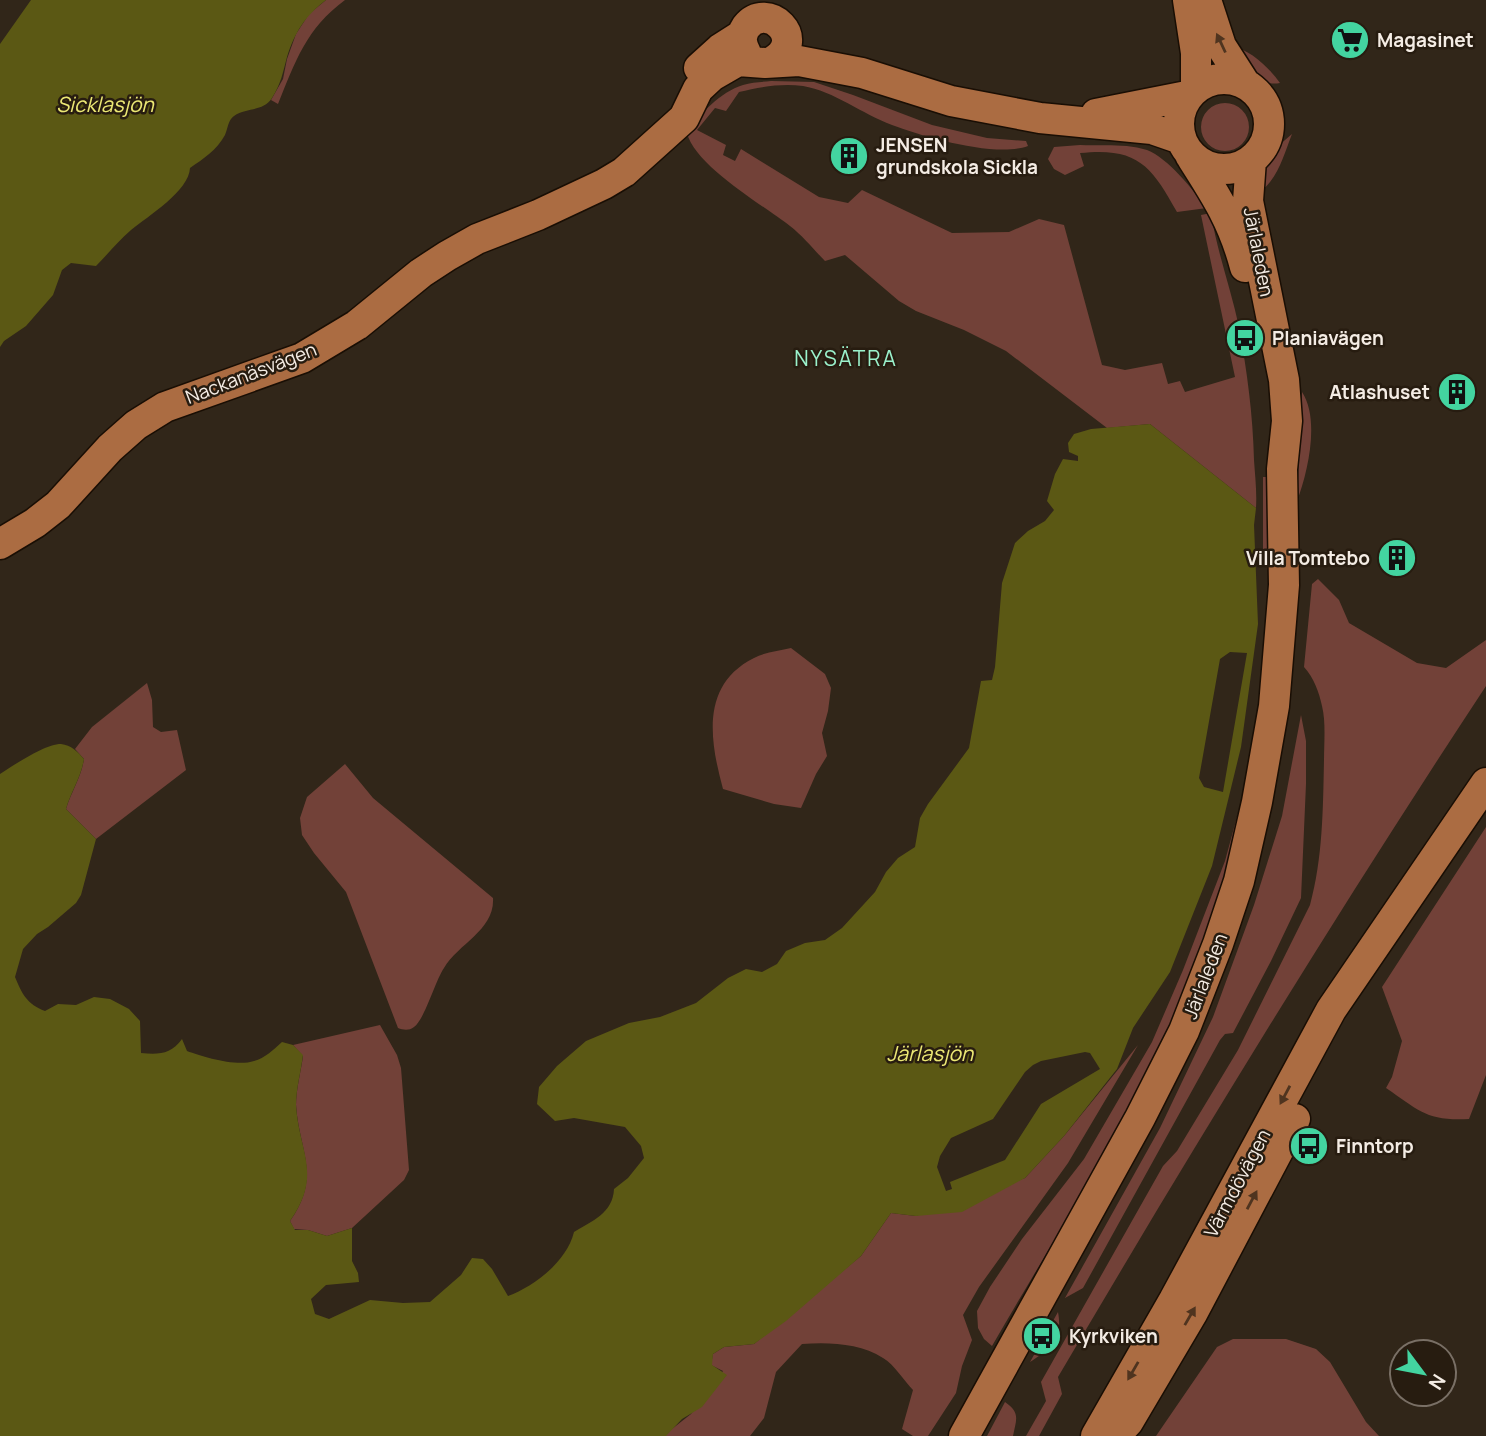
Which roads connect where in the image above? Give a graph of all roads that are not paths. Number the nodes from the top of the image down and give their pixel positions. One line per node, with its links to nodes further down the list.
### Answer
1 (1188, 0): 8 (main road)
2 (1206, 0): 7 (main road, one-way to 2)
3 (786, 30): 4 (main road, Nackanäsvägen); 5 (main road); 6 (main road)
4 (742, 35): 5 (main road); 10 (main road, Nackanäsvägen)
5 (765, 61): 6 (main road); 10 (main road, Nackanäsvägen)
6 (862, 73): 9 (main road)
7 (1244, 82): 8 (main road); 12 (main road)
8 (1192, 92): 9 (main road); 11 (main road)
9 (1068, 120): 11 (main road)
10 (661, 139): 14 (main road, Nackanäsvägen)
11 (1185, 147): 12 (main road); 13 (main road, Järlaleden)
12 (1251, 160): 13 (main road, Järlaleden)
13 (1282, 467): 17 (main road, Järlaleden)
14 (0, 544)
15 (1486, 783): 16 (main road, Värmdövägen)
16 (1383, 932): 18 (main road, Värmdövägen, one-way to 18); 19 (main road, Värmdövägen, one-way to 16)
17 (964, 1436)
18 (1096, 1436)
19 (1115, 1436)

